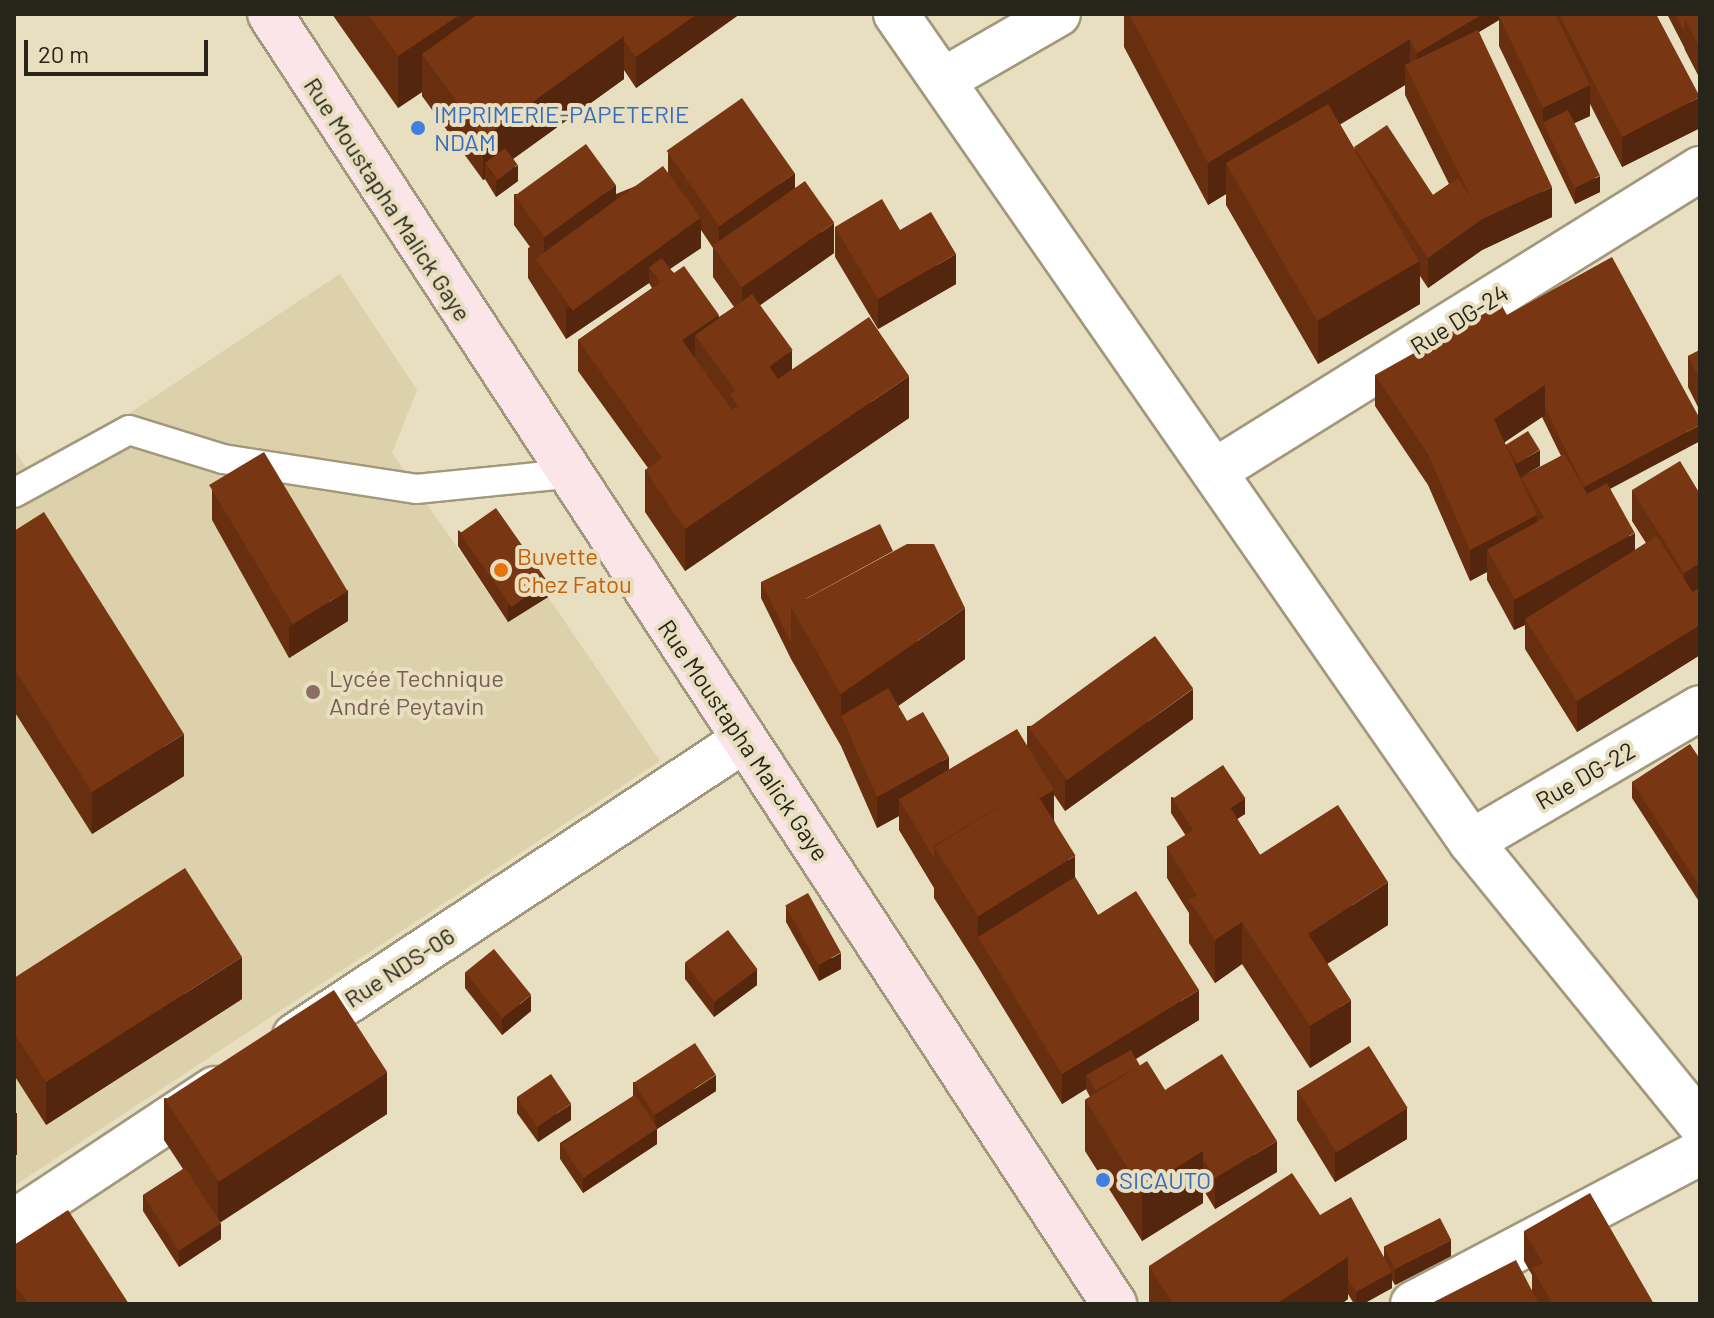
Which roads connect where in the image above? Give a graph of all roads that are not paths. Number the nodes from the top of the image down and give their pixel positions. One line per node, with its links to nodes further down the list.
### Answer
1 (270, 14): 7 (street, Rue Moustapha Malick Gaye)
2 (896, 14): 4 (street)
3 (1058, 14): 4 (street)
4 (947, 78): 6 (street)
5 (1700, 169): 6 (street, Rue DG-24)
6 (1218, 469): 11 (street)
7 (566, 474): 8 (lane); 10 (street, Rue Moustapha Malick Gaye)
8 (14, 493)
9 (1700, 708): 11 (street, Rue DG-22)
10 (744, 740): 14 (street, Rue NDS-06); 15 (street, Rue Moustapha Malick Gaye)
11 (1471, 842): 12 (street)
12 (1700, 1124)
13 (1700, 1153): 16 (street)
14 (14, 1222)
15 (1114, 1304)
16 (1413, 1304)

